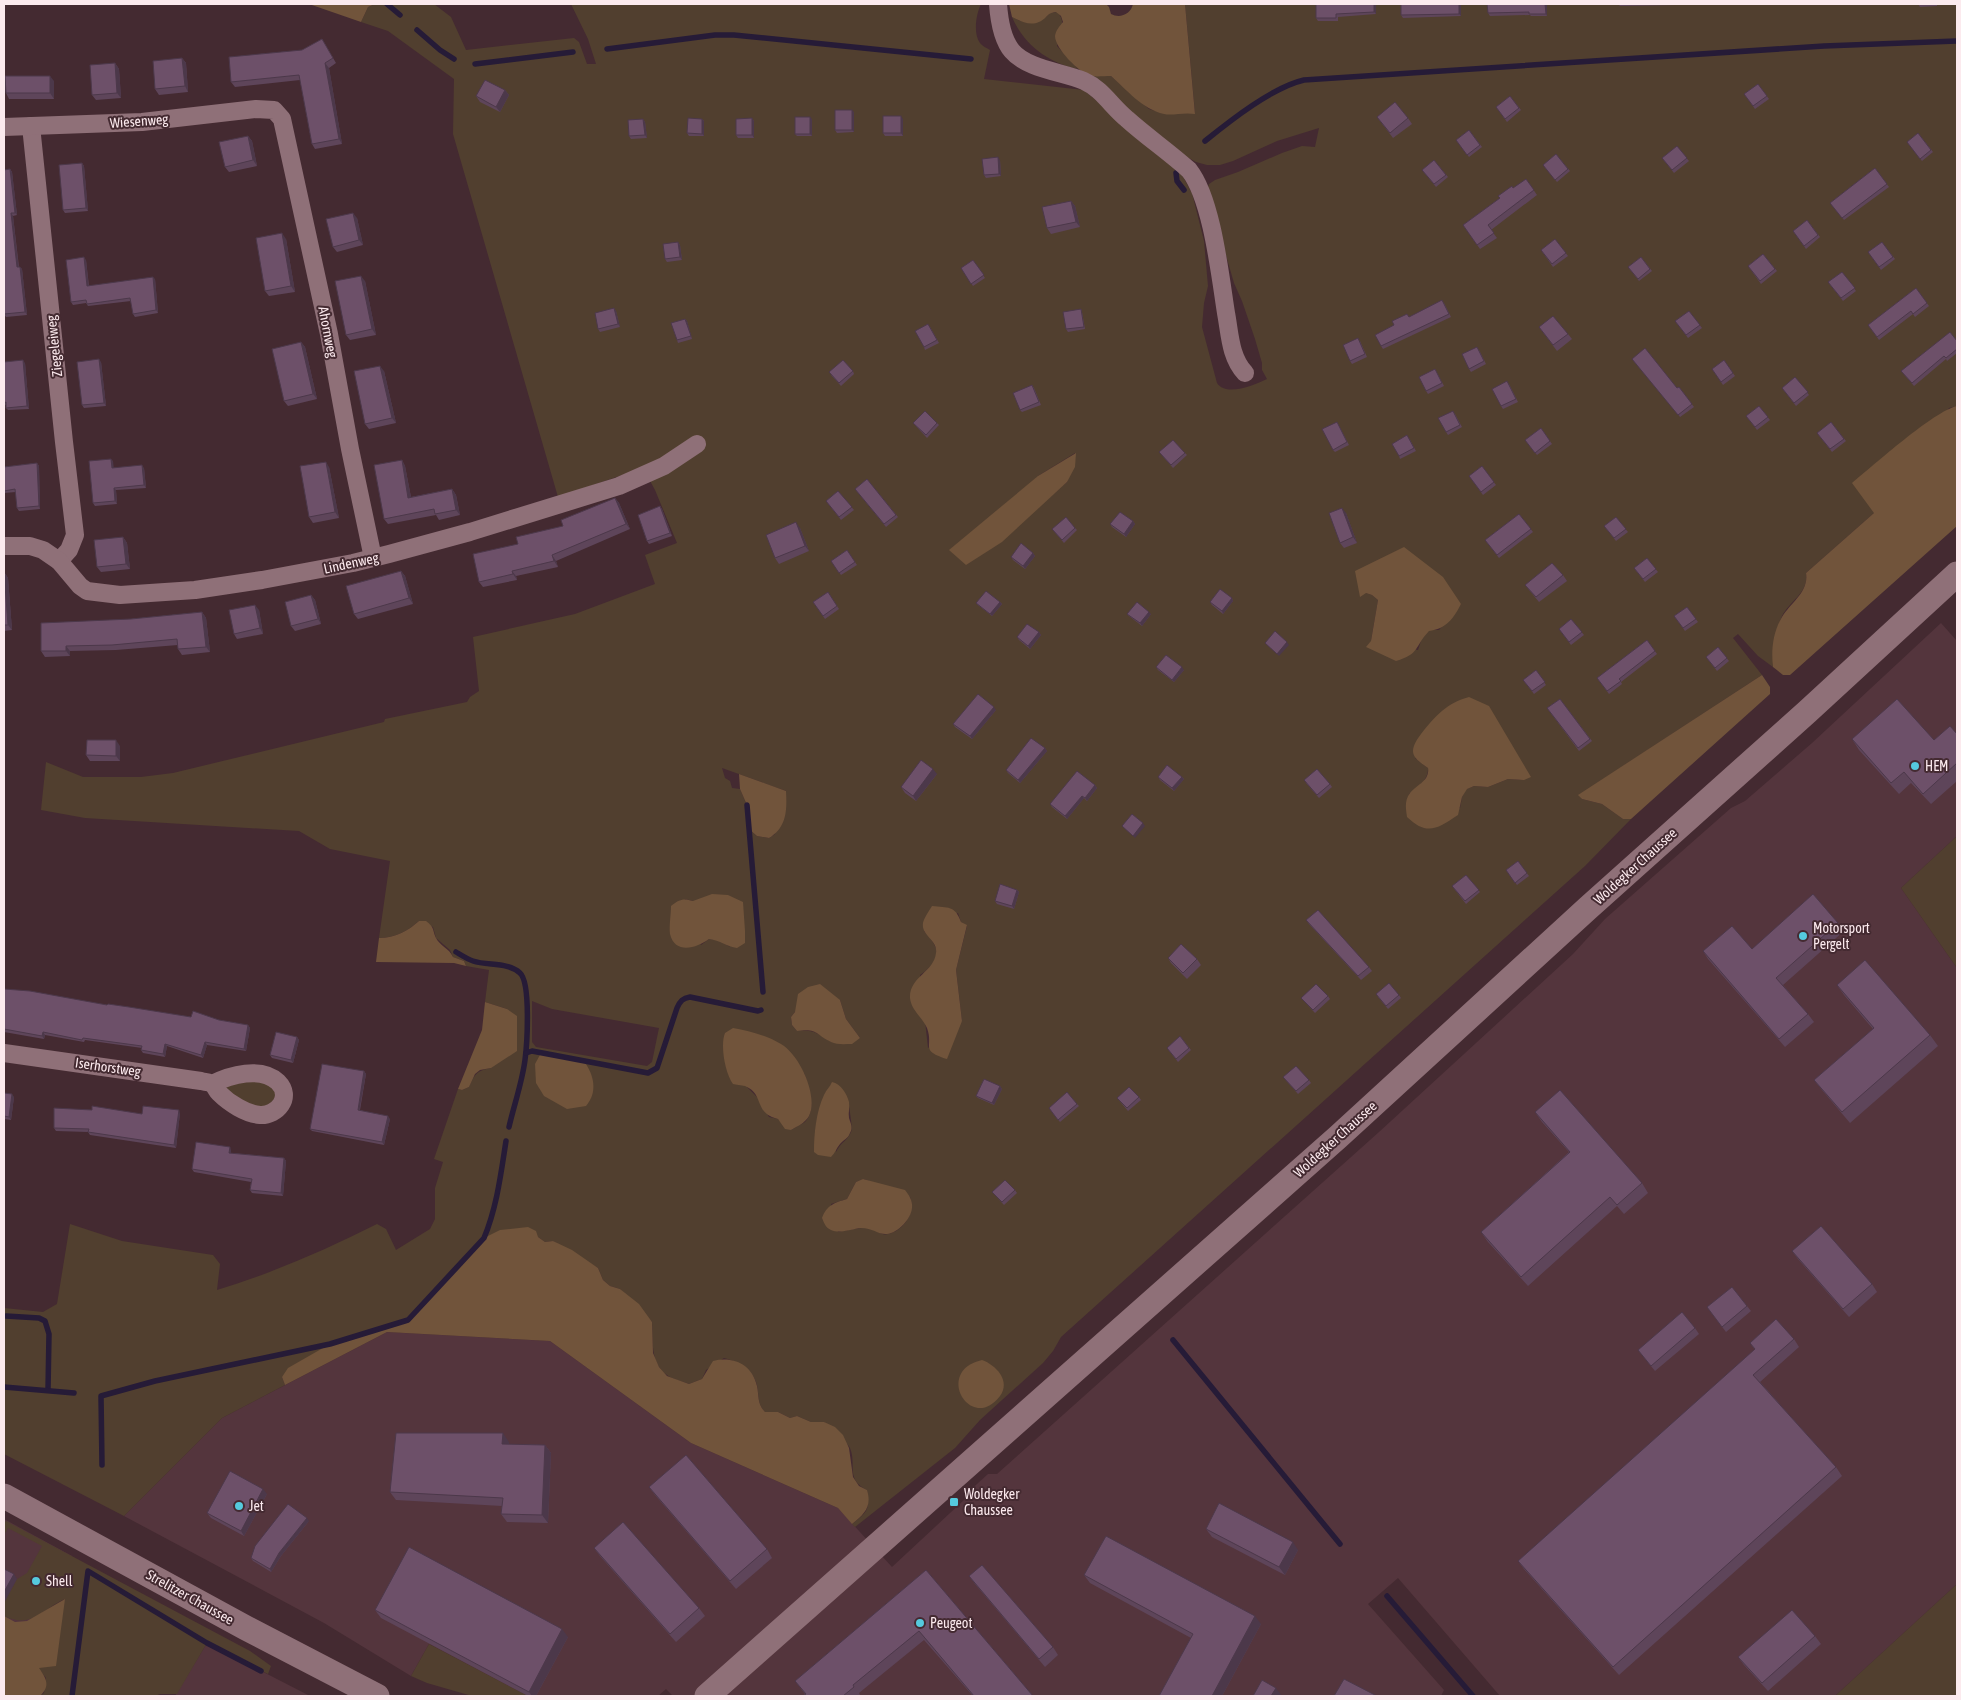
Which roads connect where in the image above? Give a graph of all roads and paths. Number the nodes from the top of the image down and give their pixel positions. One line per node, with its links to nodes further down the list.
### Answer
1 (998, 4): 5 (street)
2 (274, 110): 4 (street, Wiesenweg); 8 (street, Ahornweg)
3 (4, 126): 4 (street, Wiesenweg)
4 (31, 126): 9 (street, Ziegeleiweg)
5 (1245, 373)
6 (697, 444): 8 (street, Lindenweg)
7 (4, 546): 9 (street, Lindenweg)
8 (373, 558): 9 (street, Lindenweg)
9 (59, 561)
10 (1957, 574): 15 (main road, Woldegker Chaussee)
11 (4, 1053): 12 (street, Iserhorstweg)
12 (212, 1084)
13 (4, 1496): 14 (main road, Strelitzer Chaussee)
14 (377, 1696)
15 (707, 1696)

